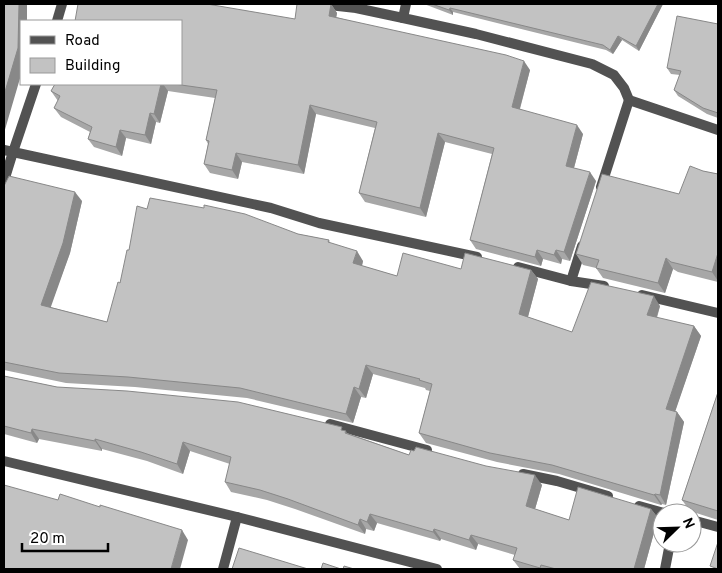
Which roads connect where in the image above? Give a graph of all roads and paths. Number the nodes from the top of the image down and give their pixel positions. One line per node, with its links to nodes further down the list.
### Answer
1 (62, 4): 5 (street)
2 (320, 4): 4 (street)
3 (406, 4): 4 (street)
4 (403, 18): 7 (street)
5 (56, 20)
6 (36, 85): 9 (street)
7 (629, 100): 8 (street); 11 (street)
8 (718, 130)
9 (8, 152): 10 (street); 13 (street)
10 (4, 181)
11 (599, 195)
12 (586, 233): 15 (street)
13 (489, 259)
14 (506, 264): 15 (street)
15 (571, 281): 16 (street)
16 (611, 287)
17 (634, 292): 18 (street)
18 (718, 313)
19 (322, 422): 20 (street)
20 (440, 454)
21 (4, 461): 26 (street)
22 (514, 472): 23 (street)
23 (614, 498)
24 (630, 503): 25 (street)
25 (652, 509)
26 (237, 517): 30 (street); 31 (street)
27 (702, 523): 28 (street)
28 (718, 527)
29 (668, 553): 32 (street)
30 (223, 569)
31 (437, 569)
32 (665, 569)

